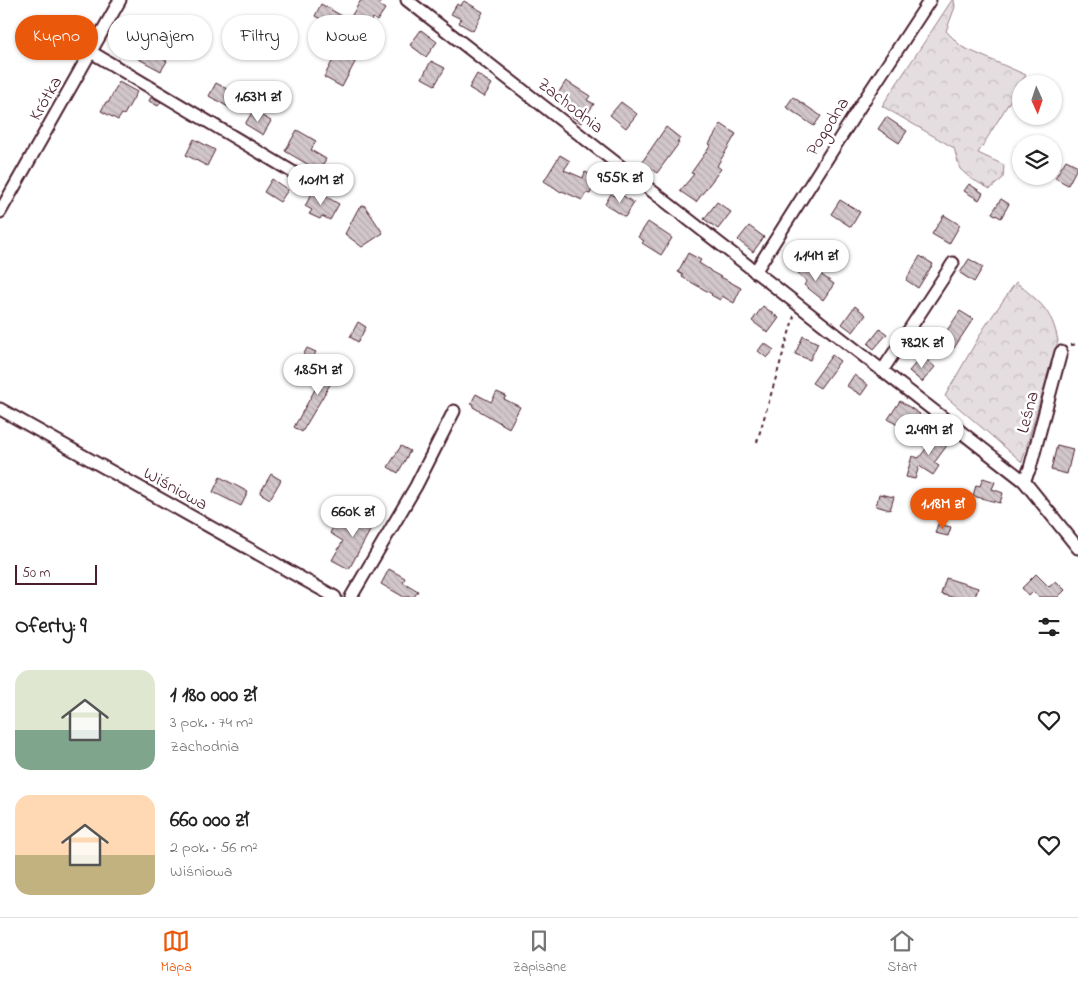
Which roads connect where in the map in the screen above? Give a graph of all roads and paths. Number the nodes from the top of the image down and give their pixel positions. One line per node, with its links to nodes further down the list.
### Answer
1 (120, 0): 4 (street, Krótka)
2 (407, 0): 10 (street, Zachodnia)
3 (930, 0): 10 (street, Pogodna)
4 (98, 39)
5 (98, 56): 7 (street)
6 (86, 60): 8 (street, Krótka)
7 (300, 177)
8 (0, 212)
9 (953, 263): 13 (street)
10 (755, 272): 11 (street, Zachodnia)
11 (798, 304): 13 (street, Zachodnia); 16 (path)
12 (1061, 352): 17 (street, Leśna)
13 (882, 370): 17 (street, Zachodnia)
14 (0, 409): 19 (street, Wiśniowa)
15 (454, 411): 20 (street)
16 (757, 442)
17 (1024, 481): 18 (street, Zachodnia)
18 (1078, 548)
19 (335, 597)
20 (351, 597)

